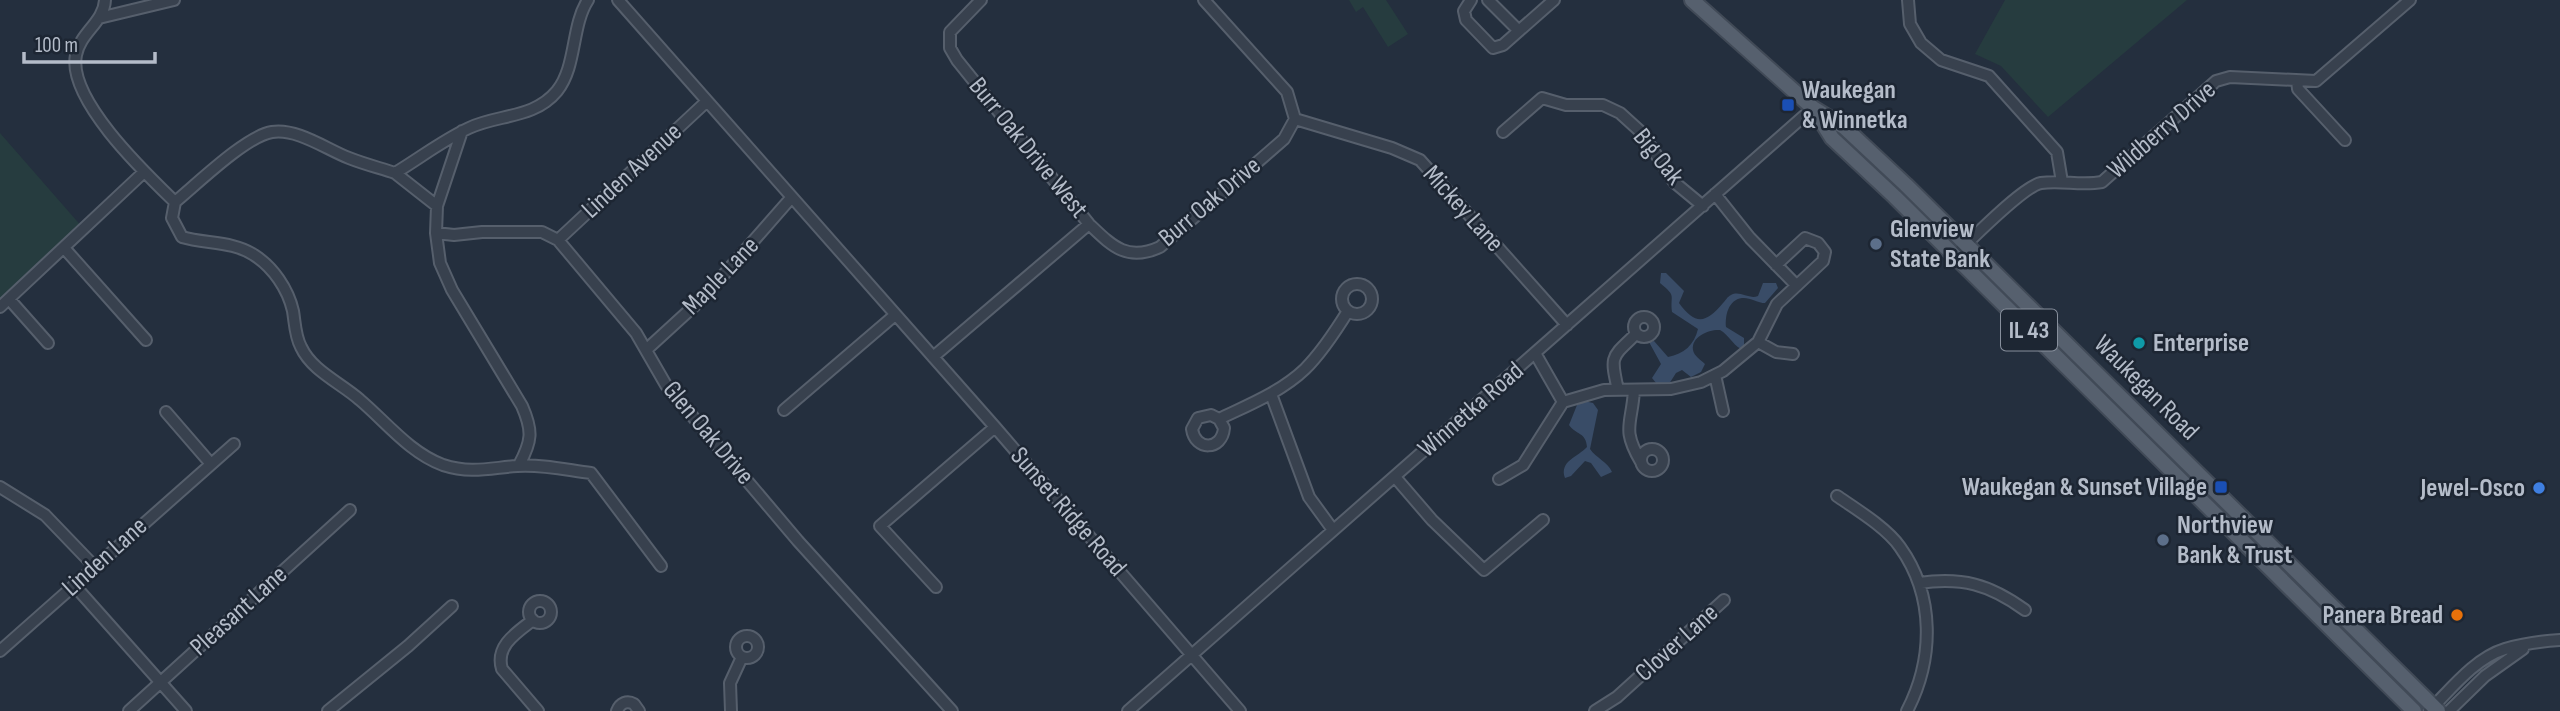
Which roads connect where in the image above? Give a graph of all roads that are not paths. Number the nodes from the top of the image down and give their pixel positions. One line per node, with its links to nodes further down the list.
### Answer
1 (104, 0): 15 (street)
2 (125, 0): 14 (street)
3 (174, 0): 14 (street)
4 (618, 0): 18 (street, Sunset Ridge Road)
5 (981, 0): 32 (street, Burr Oak Drive West)
6 (1205, 0): 20 (street)
7 (1471, 0): 16 (street)
8 (1488, 0): 16 (street)
9 (1554, 0): 16 (street)
10 (1692, 0): 19 (main road, Waukegan Road / IL 43)
11 (1908, 0): 26 (street)
12 (2410, 0): 17 (street, Wildberry Drive)
13 (584, 1): 21 (street)
14 (140, 6): 15 (street)
15 (99, 18): 24 (street)
16 (1519, 31)
17 (2297, 81): 23 (street); 26 (street, Wildberry Drive)
18 (706, 102): 28 (street, Sunset Ridge Road); 34 (street, Linden Avenue)
19 (1813, 108): 27 (street, Winnetka Road); 35 (main road, Waukegan Road / IL 43); 38 (main road, Waukegan Road / IL 43)
20 (1295, 119): 36 (street, Burr Oak Drive); 44 (street, Mickey Lane)
21 (462, 131): 25 (street); 30 (street)
22 (1503, 132): 31 (street, Big Oak)
23 (2345, 140)
24 (145, 173): 29 (street); 37 (street)
25 (395, 173): 29 (street); 30 (street)
26 (2062, 182): 35 (street, Wildberry Drive)
27 (1715, 194): 31 (street, Winnetka Road); 39 (street)
28 (791, 198): 43 (street, Sunset Ridge Road); 49 (street, Maple Lane)
29 (175, 202): 66 (street)
30 (437, 206): 33 (street)
31 (1703, 206): 44 (street, Winnetka Road)
32 (1089, 223): 36 (street, Burr Oak Drive West); 52 (street)
33 (436, 233): 34 (street); 66 (street)
34 (558, 240): 49 (street, Glen Oak Drive)
35 (1966, 244): 38 (street, Wildberry Drive); 74 (main road, Waukegan Road / IL 43)
36 (1110, 245)
37 (65, 249): 41 (street); 46 (street)
38 (1954, 256): 77 (main road, Waukegan Road / IL 43)
39 (1776, 265): 40 (street); 40 (street)
40 (1796, 285): 47 (street)
41 (4, 303): 48 (street)
42 (1348, 311): 56 (street)
43 (895, 314): 52 (street, Sunset Ridge Road); 58 (street)
44 (1567, 325): 50 (street, Winnetka Road)
45 (1636, 334): 54 (street)
46 (146, 340)
47 (1758, 342): 51 (street); 53 (street)
48 (48, 343)
49 (646, 350): 99 (street, Glen Oak Drive)
50 (1535, 353): 57 (street); 67 (street, Winnetka Road)
51 (1793, 354)
52 (933, 357): 62 (street, Sunset Ridge Road)
53 (1715, 375): 55 (street); 59 (street)
54 (1618, 390): 55 (street); 57 (street)
55 (1634, 390): 64 (street)
56 (1271, 394): 61 (street); 73 (street)
57 (1563, 401): 68 (street)
58 (784, 411)
59 (1723, 411)
60 (166, 412): 65 (street)
61 (1219, 419)
62 (995, 427): 80 (street); 88 (street, Sunset Ridge Road)
63 (234, 444): 65 (street, Linden Lane)
64 (1641, 461)
65 (211, 464): 75 (street, Linden Lane)
66 (519, 465): 76 (street)
67 (1395, 477): 72 (street); 73 (street, Winnetka Road)
68 (1499, 479)
69 (0, 487): 75 (street)
70 (1837, 496): 78 (street)
71 (350, 510): 90 (street, Pleasant Lane)
72 (1543, 520)
73 (1334, 530): 88 (street, Winnetka Road)
74 (2290, 565): 77 (main road); 92 (main road, Waukegan Road / IL 43)
75 (94, 566): 79 (street, Linden Lane)
76 (661, 566)
77 (2278, 576): 104 (main road, Waukegan Road / IL 43)
78 (1919, 583): 83 (street); 103 (street)
79 (74, 585): 87 (street, Linden Lane); 90 (street)
80 (936, 587)
81 (1724, 600): 102 (street, Clover Lane)
82 (452, 606): 95 (street)
83 (2025, 610)
84 (533, 620): 91 (street)
85 (2560, 640): 86 (street)
86 (2528, 645): 92 (street); 105 (street)
87 (0, 651)
88 (1192, 655): 100 (street, Winnetka Road); 101 (street, Sunset Ridge Road)
89 (742, 657): 98 (street)
90 (161, 682): 93 (street, Pleasant Lane); 94 (street)
91 (533, 709)
92 (2433, 709)
93 (129, 711)
94 (186, 711)
95 (328, 711)
96 (617, 711): 97 (street)
97 (639, 711)
98 (731, 711)
99 (952, 711)
100 (1128, 711)
101 (1240, 711)
102 (1595, 711)
103 (1907, 711)
104 (2414, 711)
105 (2449, 711)

